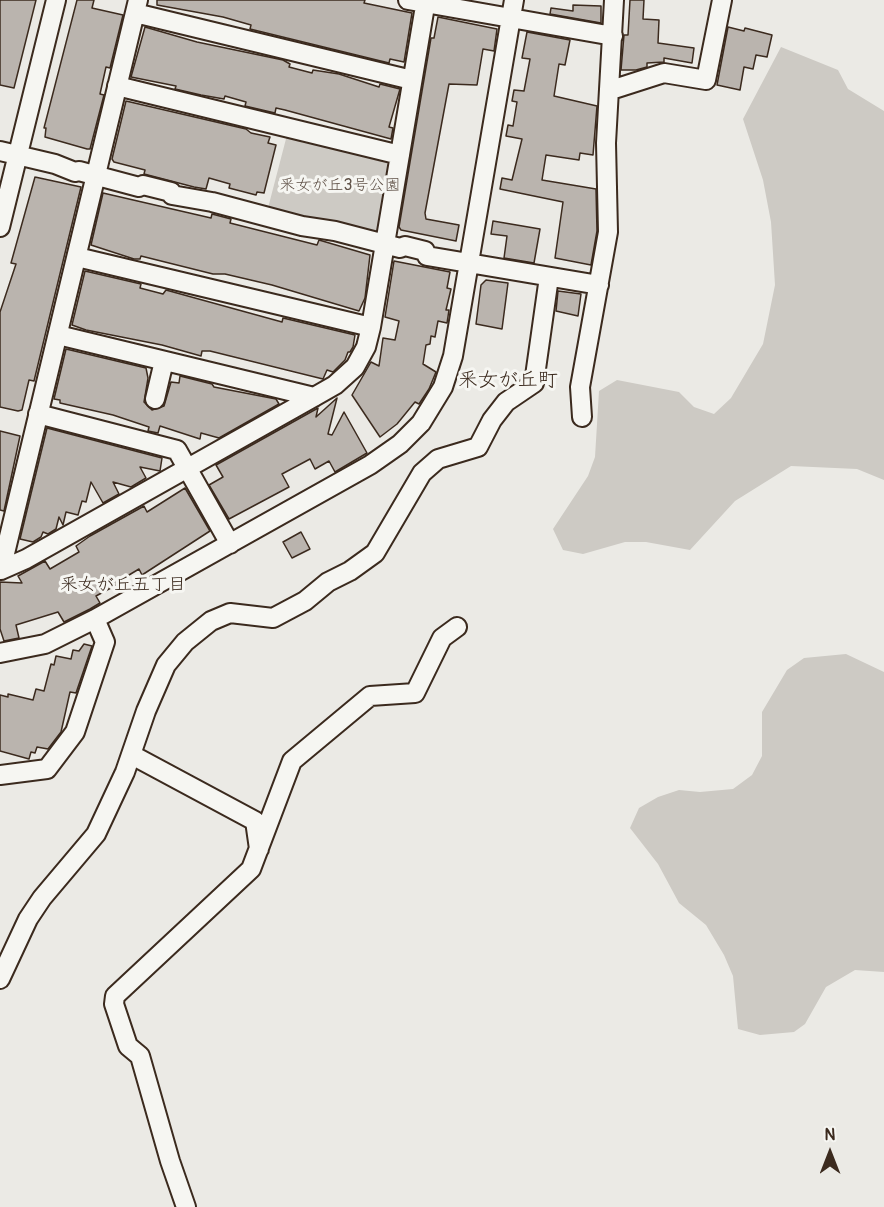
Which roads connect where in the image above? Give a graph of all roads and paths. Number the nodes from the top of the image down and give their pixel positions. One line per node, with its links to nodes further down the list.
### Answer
1 (56, 0): 12 (street)
2 (514, 0): 7 (street)
3 (614, 0): 8 (street)
4 (722, 0): 11 (street)
5 (420, 1): 7 (street); 9 (street)
6 (137, 6): 9 (street); 10 (street)
7 (511, 19): 8 (street); 18 (street)
8 (613, 36): 11 (street)
9 (412, 80): 13 (street)
10 (117, 86): 13 (street); 14 (street)
11 (611, 90): 20 (street)
12 (9, 154): 14 (street); 15 (street)
13 (399, 155): 16 (street)
14 (96, 175): 16 (street); 17 (street)
15 (0, 227)
16 (383, 244): 18 (street); 21 (street)
17 (77, 256): 21 (street); 22 (street)
18 (470, 263): 19 (street); 29 (street)
19 (549, 277): 20 (street); 33 (street)
20 (599, 285): 27 (street)
21 (371, 327): 24 (street)
22 (58, 335): 23 (street); 26 (street)
23 (164, 361): 24 (street); 25 (street)
24 (314, 397): 28 (street)
25 (155, 399)
26 (38, 414): 28 (street); 28 (street)
27 (582, 417)
28 (189, 467): 29 (street)
29 (230, 544): 30 (street)
30 (95, 619): 32 (street); 34 (street)
31 (457, 627): 35 (street)
32 (0, 653)
33 (132, 755): 35 (street); 36 (street)
34 (0, 776)
35 (259, 851): 37 (street)
36 (0, 980)
37 (186, 1207)

